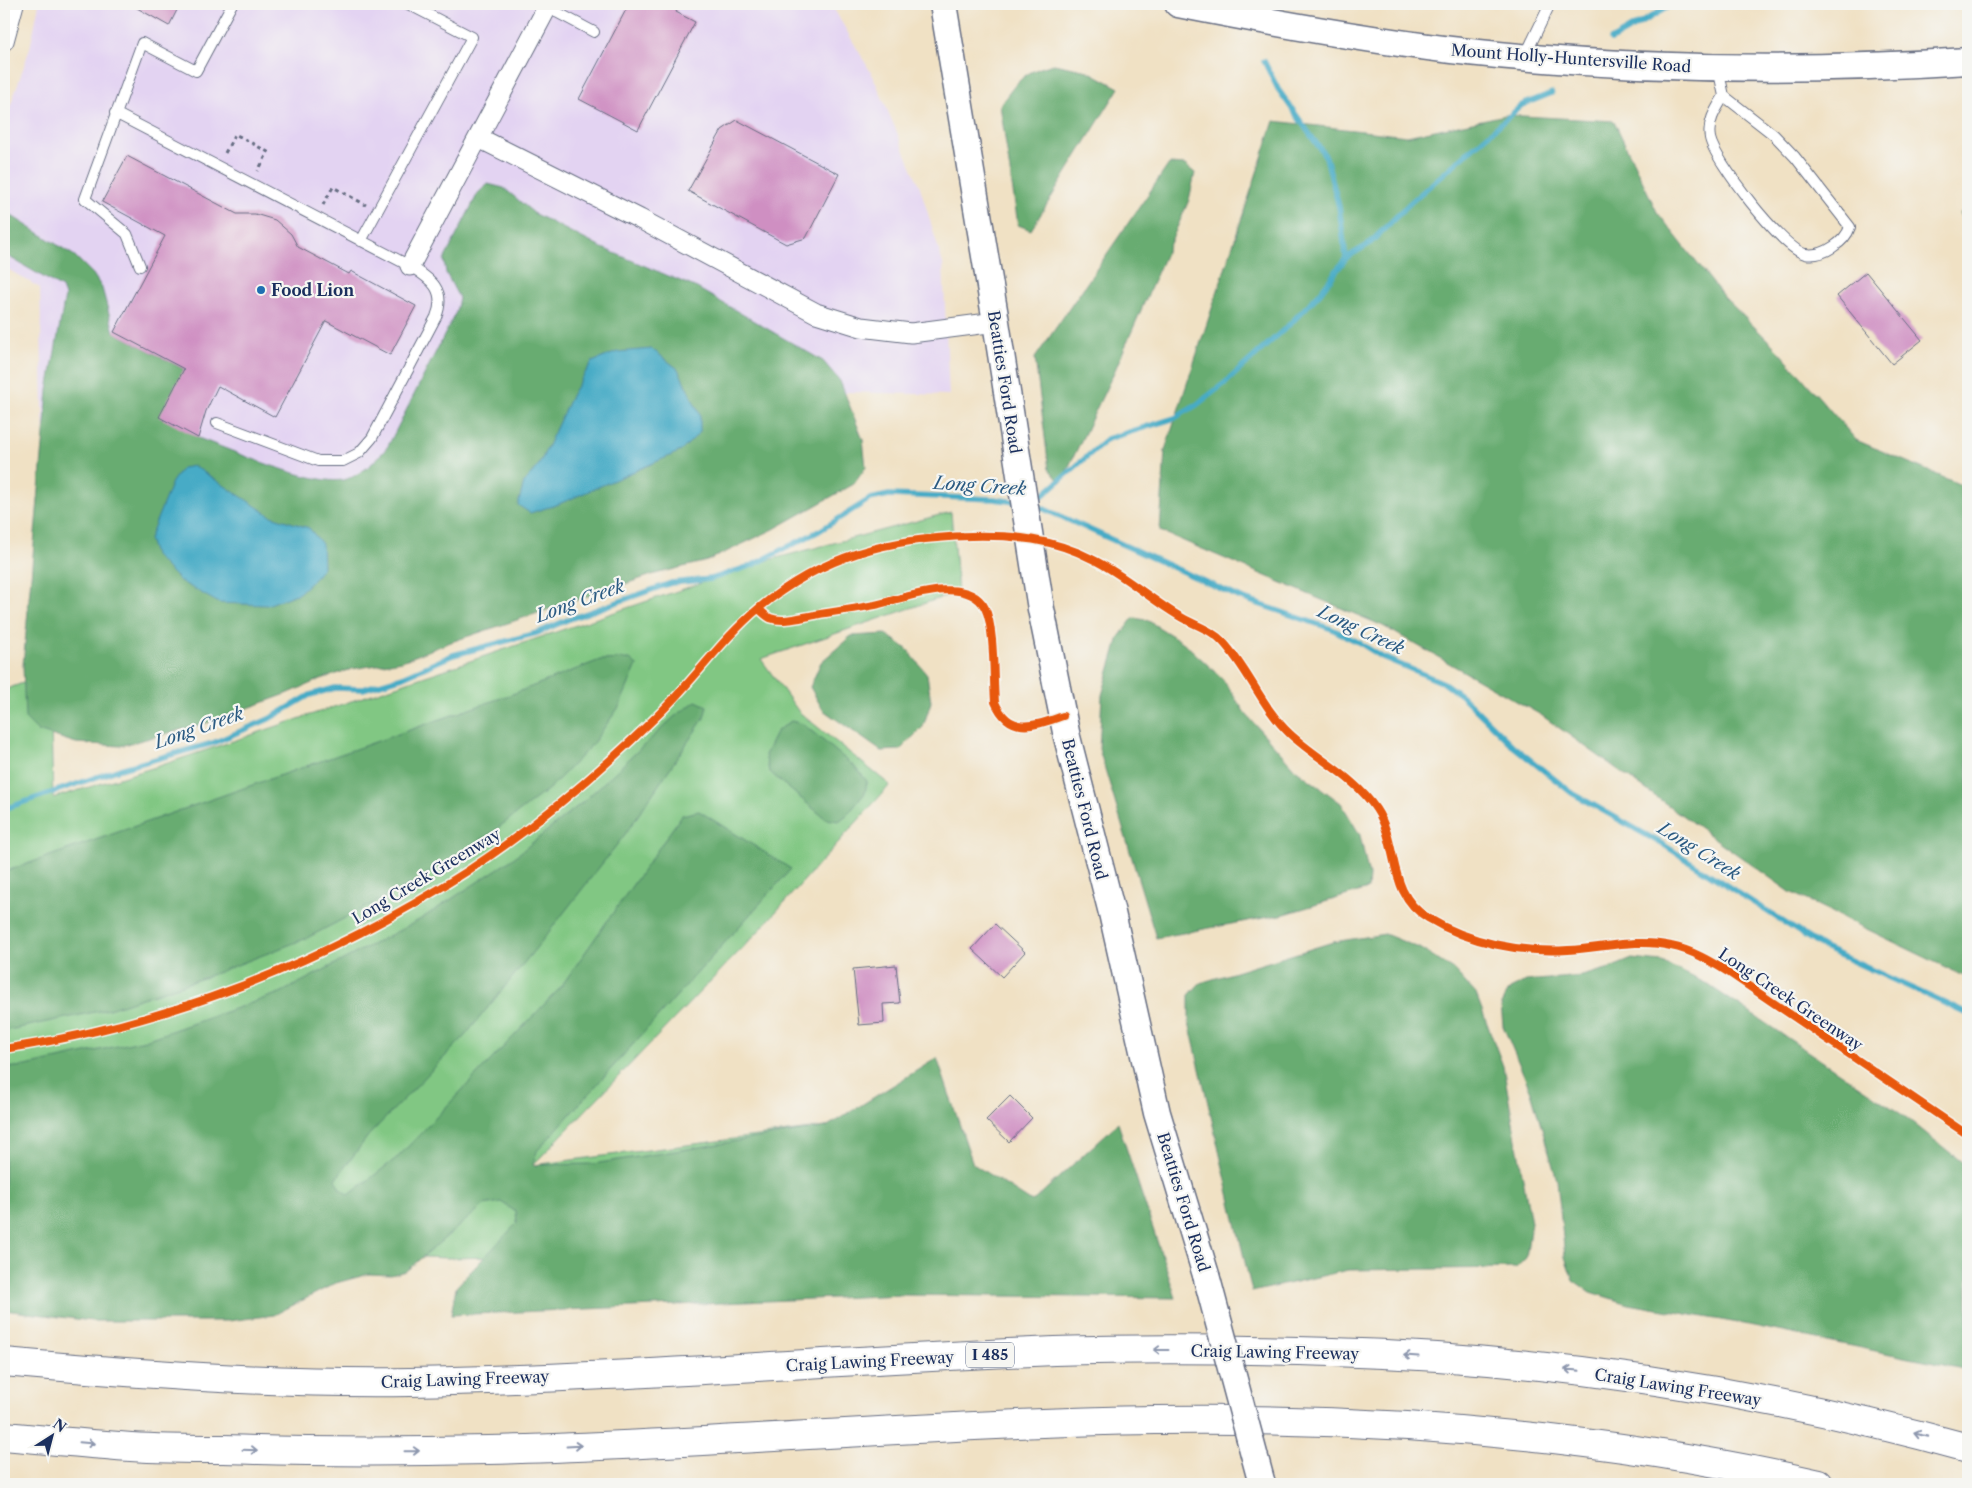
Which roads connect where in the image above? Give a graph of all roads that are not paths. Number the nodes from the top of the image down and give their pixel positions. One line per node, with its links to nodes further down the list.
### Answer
1 (14, 4): 9 (street)
2 (232, 4): 14 (lane)
3 (408, 4): 16 (lane)
4 (943, 4): 19 (main road, Beatties Ford Road)
5 (1178, 4): 10 (main road, Mount Holly-Huntersville Road)
6 (1550, 4): 10 (lane)
7 (545, 5): 8 (lane); 15 (street)
8 (594, 32)
9 (4, 41)
10 (1526, 56): 12 (main road, Mount Holly-Huntersville Road)
11 (1968, 61): 12 (main road, Mount Holly-Huntersville Road)
12 (1718, 67): 13 (lane)
13 (1724, 96): 13 (lane)
14 (115, 113): 16 (lane); 17 (lane)
15 (479, 138): 18 (street); 19 (street)
16 (361, 241): 18 (lane)
17 (140, 266)
18 (410, 266): 20 (lane)
19 (996, 322): 24 (main road, Beatties Ford Road, bridge)
20 (217, 423)
21 (4, 1362): 23 (highway, Craig Lawing Freeway / I 485, one-way to 21)
22 (4, 1436): 25 (highway, one-way to 25)
23 (1968, 1448)
24 (1262, 1484)
25 (1819, 1484)

